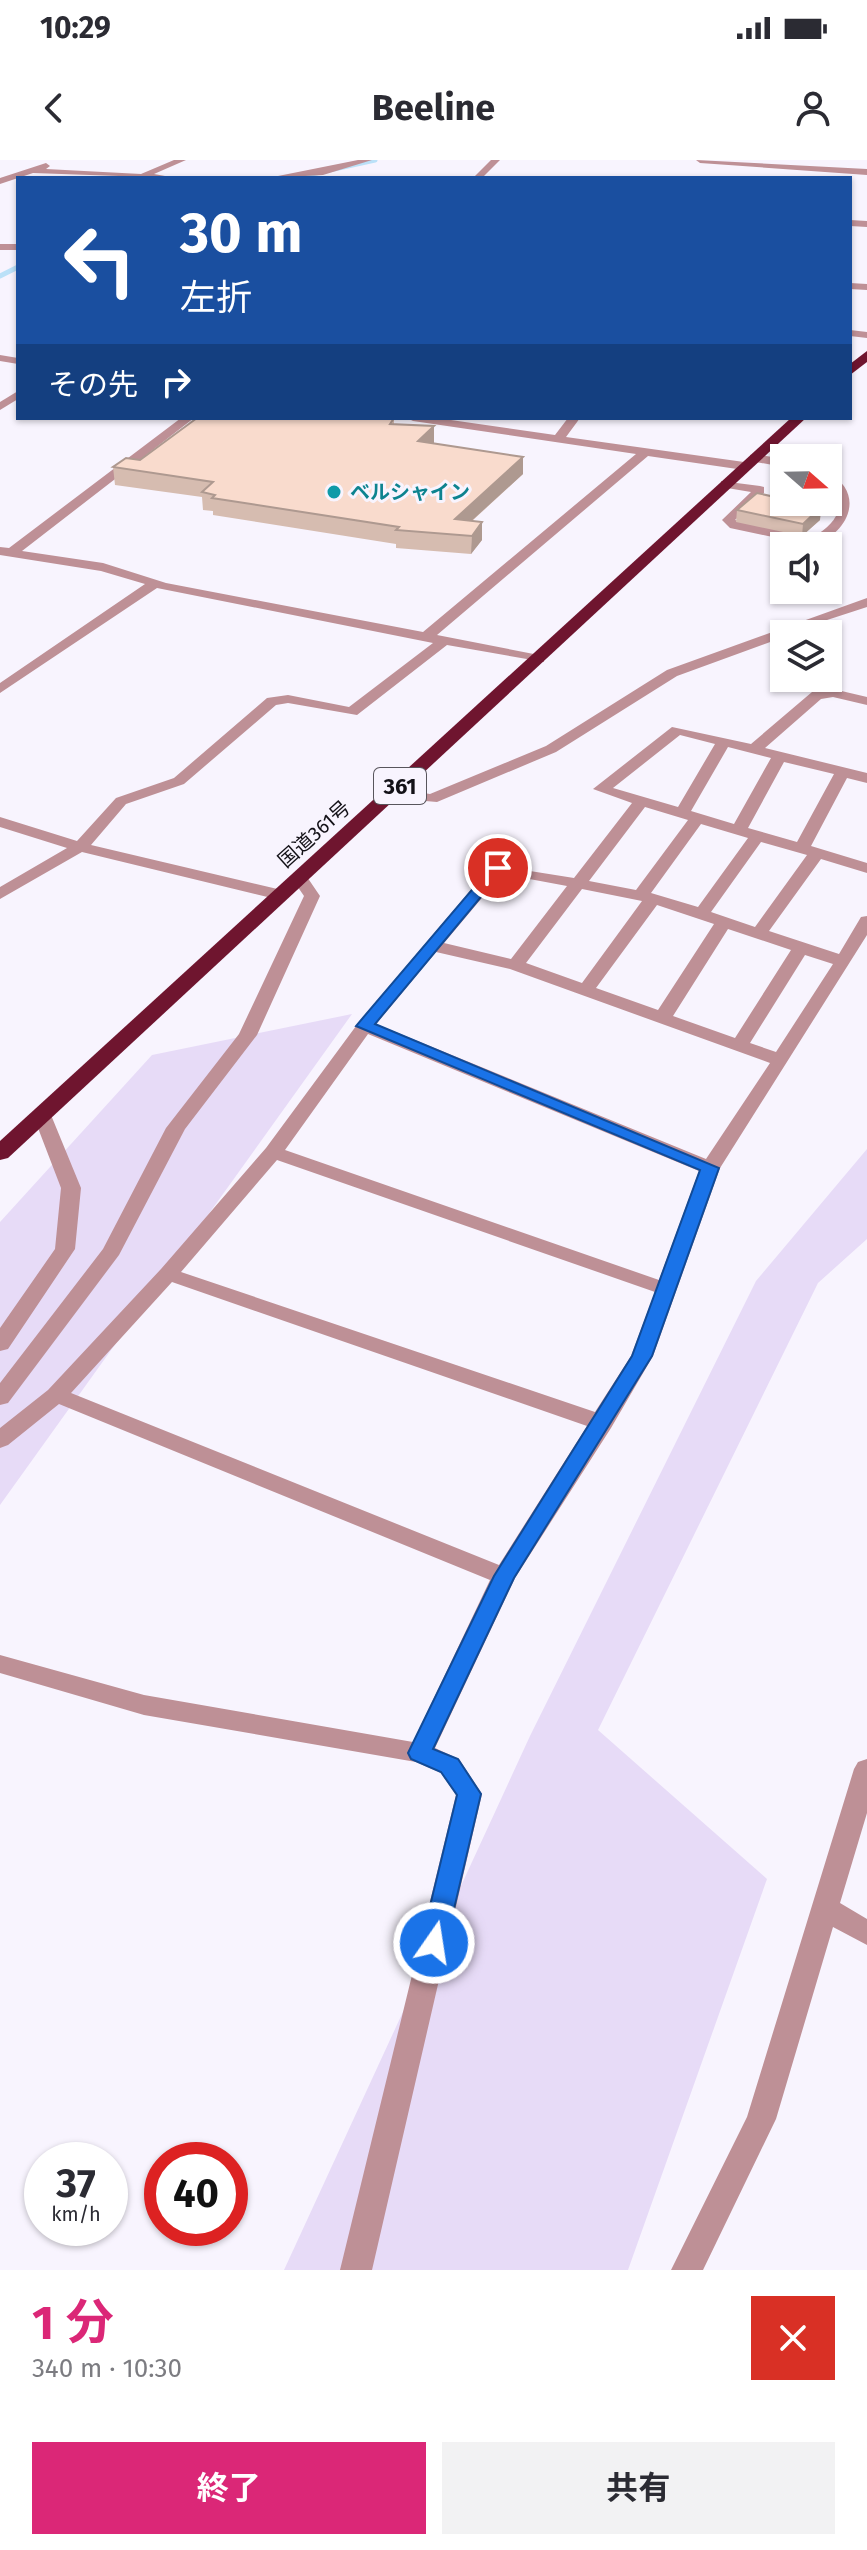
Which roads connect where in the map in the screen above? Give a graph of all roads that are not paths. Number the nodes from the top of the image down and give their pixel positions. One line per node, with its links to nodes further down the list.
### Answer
1 (57, 160): 7 (street)
2 (182, 160): 9 (street)
3 (366, 160): 12 (street)
4 (496, 160): 13 (street)
5 (700, 160): 6 (street)
6 (774, 163): 8 (street)
7 (35, 171): 9 (street); 10 (street)
8 (867, 172)
9 (145, 175): 11 (street)
10 (18, 176)
11 (154, 176)
12 (289, 176)
13 (479, 176)
14 (867, 355): 15 (highway)
15 (852, 369)
16 (185, 420): 26 (street)
17 (427, 420): 20 (street)
18 (572, 420): 20 (street)
19 (797, 420): 22 (highway, 国道361号 / 361)
20 (558, 439): 21 (street)
21 (645, 452): 22 (street); 29 (street)
22 (749, 462): 23 (street); 24 (highway, 国道361号 / 361)
23 (770, 463)
24 (725, 484): 25 (street); 31 (highway, 国道361号 / 361)
25 (842, 490)
26 (5, 552): 27 (street)
27 (154, 584): 29 (street); 32 (street)
28 (867, 602): 39 (street)
29 (426, 637): 30 (street)
30 (444, 641): 31 (street); 45 (street)
31 (539, 659): 39 (highway, 国道361号 / 361)
32 (0, 689)
33 (867, 701): 35 (street)
34 (724, 742): 35 (street); 40 (street); 41 (street)
35 (754, 749): 36 (street)
36 (780, 756): 37 (street); 43 (street)
37 (843, 771): 38 (street); 46 (street)
38 (867, 778)
39 (391, 793): 48 (highway, 国道361号 / 361)
40 (640, 803): 41 (street); 49 (street)
41 (688, 817): 43 (street); 52 (street)
42 (0, 822): 45 (street)
43 (738, 831): 44 (street)
44 (757, 836): 46 (street); 53 (street)
45 (80, 847): 50 (street); 51 (street)
46 (809, 851): 47 (street); 56 (street)
47 (867, 866)
48 (299, 877): 51 (highway, 国道361号 / 361); 74 (street)
49 (578, 883): 52 (street); 57 (street); 60 (street)
50 (0, 894)
51 (280, 895): 66 (highway, 国道361号 / 361)
52 (647, 897): 53 (street); 61 (street)
53 (702, 913): 54 (street)
54 (724, 921): 56 (street); 62 (street)
55 (867, 921): 59 (street)
56 (760, 932): 58 (street)
57 (432, 946): 60 (street); 63 (street)
58 (801, 947): 59 (street); 64 (street)
59 (844, 962): 65 (street)
60 (515, 965): 61 (street)
61 (586, 989): 62 (street)
62 (663, 1017): 64 (street)
63 (365, 1026): 67 (street); 69 (street)
64 (740, 1044): 65 (street)
65 (780, 1060): 69 (street)
66 (42, 1115): 68 (highway, 国道361号 / 361); 72 (street)
67 (273, 1152): 70 (street); 71 (street)
68 (0, 1153)
69 (710, 1168): 71 (street)
70 (168, 1274): 73 (street); 75 (street)
71 (666, 1289): 75 (street)
72 (0, 1344)
73 (56, 1395): 76 (street); 77 (street)
74 (0, 1398)
75 (603, 1423): 77 (street)
76 (0, 1440)
77 (504, 1576): 79 (street)
78 (0, 1664): 79 (street)
79 (420, 1753): 83 (street)
80 (867, 1769): 81 (street)
81 (827, 1909): 82 (street); 84 (street)
82 (867, 1933)
83 (356, 2270)
84 (687, 2270)

